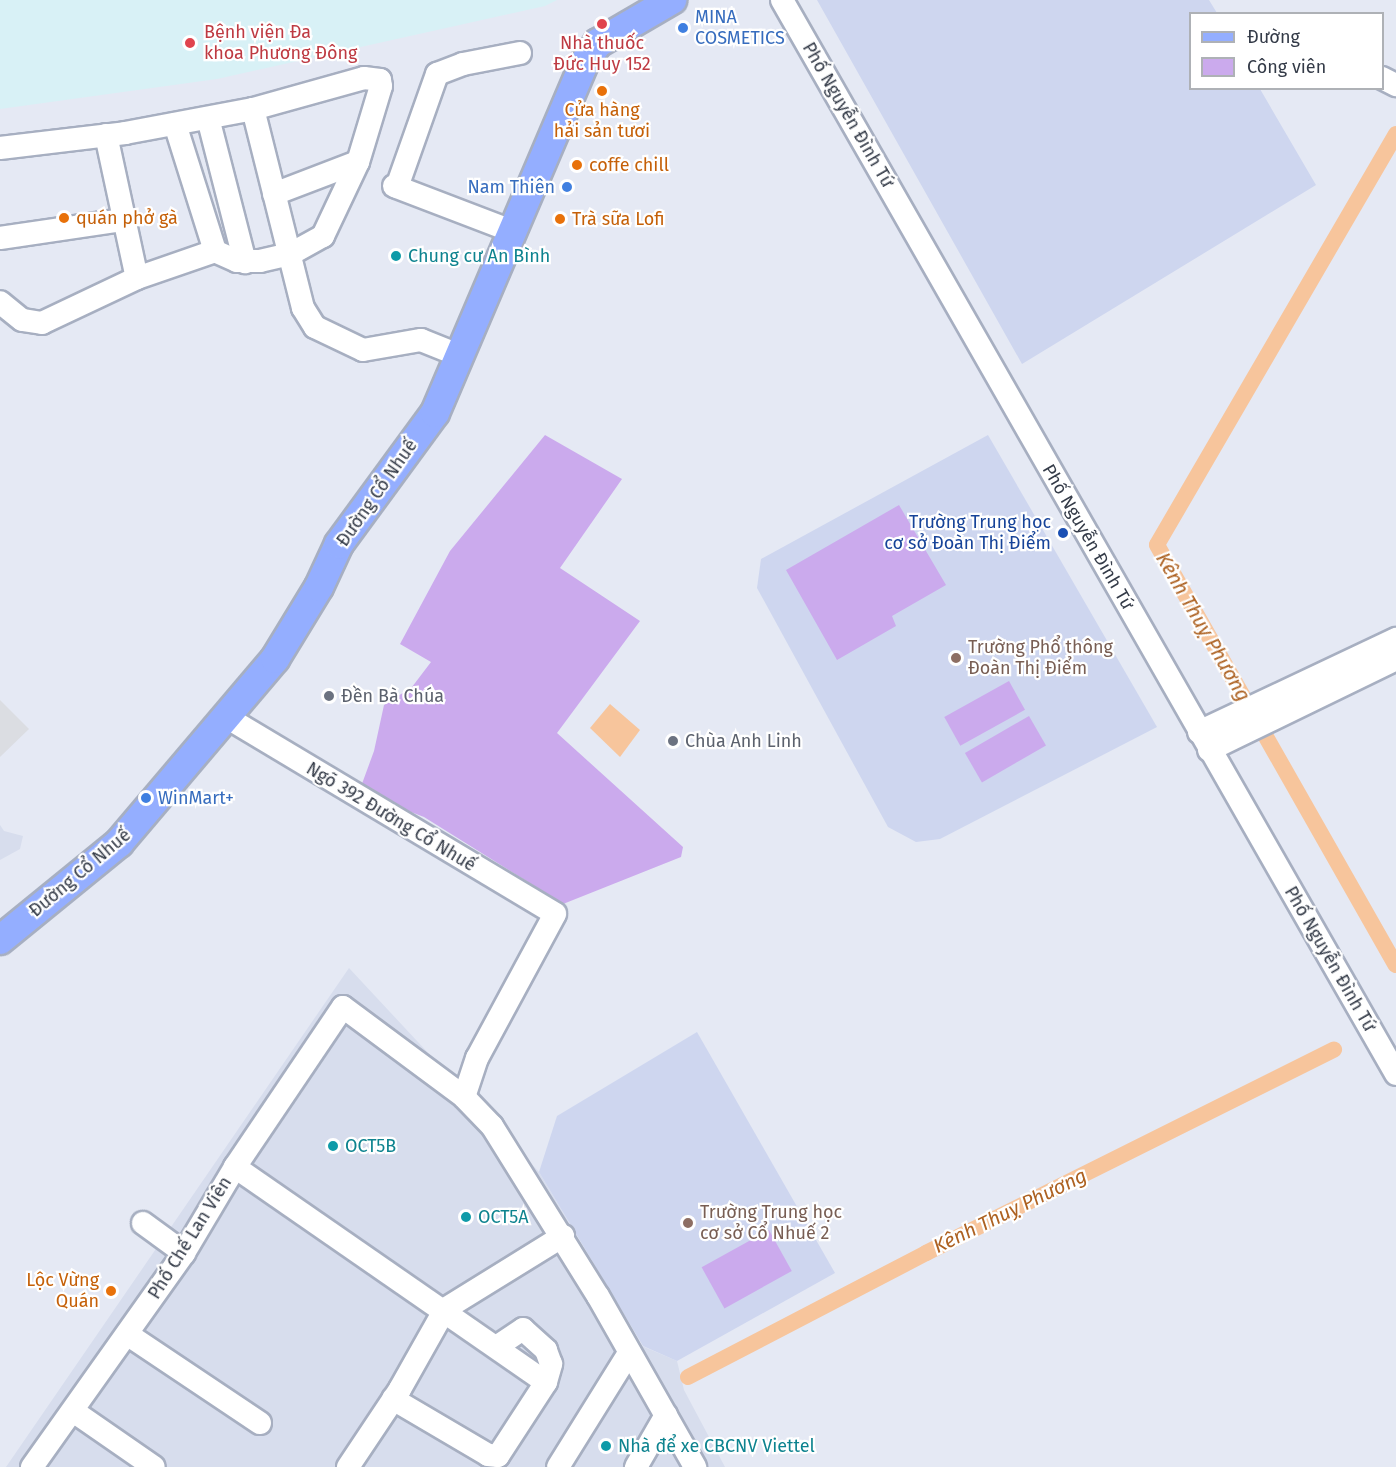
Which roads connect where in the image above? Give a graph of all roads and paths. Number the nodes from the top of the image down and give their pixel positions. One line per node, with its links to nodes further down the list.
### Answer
1 (672, 0): 12 (main road, Đường Cổ Nhuế)
2 (782, 0): 24 (street, Phố Nguyễn Đình Tứ)
3 (520, 53): 12 (street)
4 (253, 109): 5 (street); 9 (street); 10 (street)
5 (208, 117): 6 (street); 16 (street)
6 (175, 124): 7 (street); 14 (street)
7 (106, 135): 8 (street); 11 (street)
8 (0, 148)
9 (358, 162): 10 (street); 15 (street)
10 (274, 194): 15 (street)
11 (122, 220): 13 (street); 17 (street)
12 (512, 231): 19 (main road, Đường Cổ Nhuế)
13 (0, 238)
14 (215, 251): 16 (street); 17 (street)
15 (290, 254): 16 (street); 19 (street)
16 (245, 262)
17 (137, 278): 18 (street)
18 (0, 303)
19 (461, 356): 23 (main road, Đường Cổ Nhuế)
20 (1396, 639): 22 (street)
21 (1396, 659): 22 (street)
22 (1274, 707): 24 (street)
23 (228, 718): 25 (main road, Đường Cổ Nhuế); 27 (street, Ngõ 392 Đường Cổ Nhuế)
24 (1204, 741): 26 (street, Phố Nguyễn Đình Tứ)
25 (0, 940)
26 (1396, 1074)
27 (464, 1096): 28 (street, Phố Chế Lan Viên); 30 (street)
28 (236, 1167): 31 (street, Phố Chế Lan Viên); 32 (street)
29 (143, 1223): 31 (street)
30 (562, 1236): 32 (street); 35 (street)
31 (184, 1253): 33 (street, Phố Chế Lan Viên)
32 (445, 1309): 34 (street); 37 (street)
33 (127, 1334): 38 (street, Phố Chế Lan Viên); 40 (street)
34 (496, 1347): 36 (street); 36 (street)
35 (629, 1353): 39 (street); 44 (street)
36 (546, 1382): 37 (street)
37 (393, 1399): 43 (street)
38 (73, 1411): 41 (street, Phố Chế Lan Viên); 42 (street)
39 (666, 1415): 45 (street); 46 (street)
40 (260, 1423)
41 (32, 1467)
42 (154, 1467)
43 (348, 1467)
44 (558, 1467)
45 (636, 1467)
46 (695, 1467)

